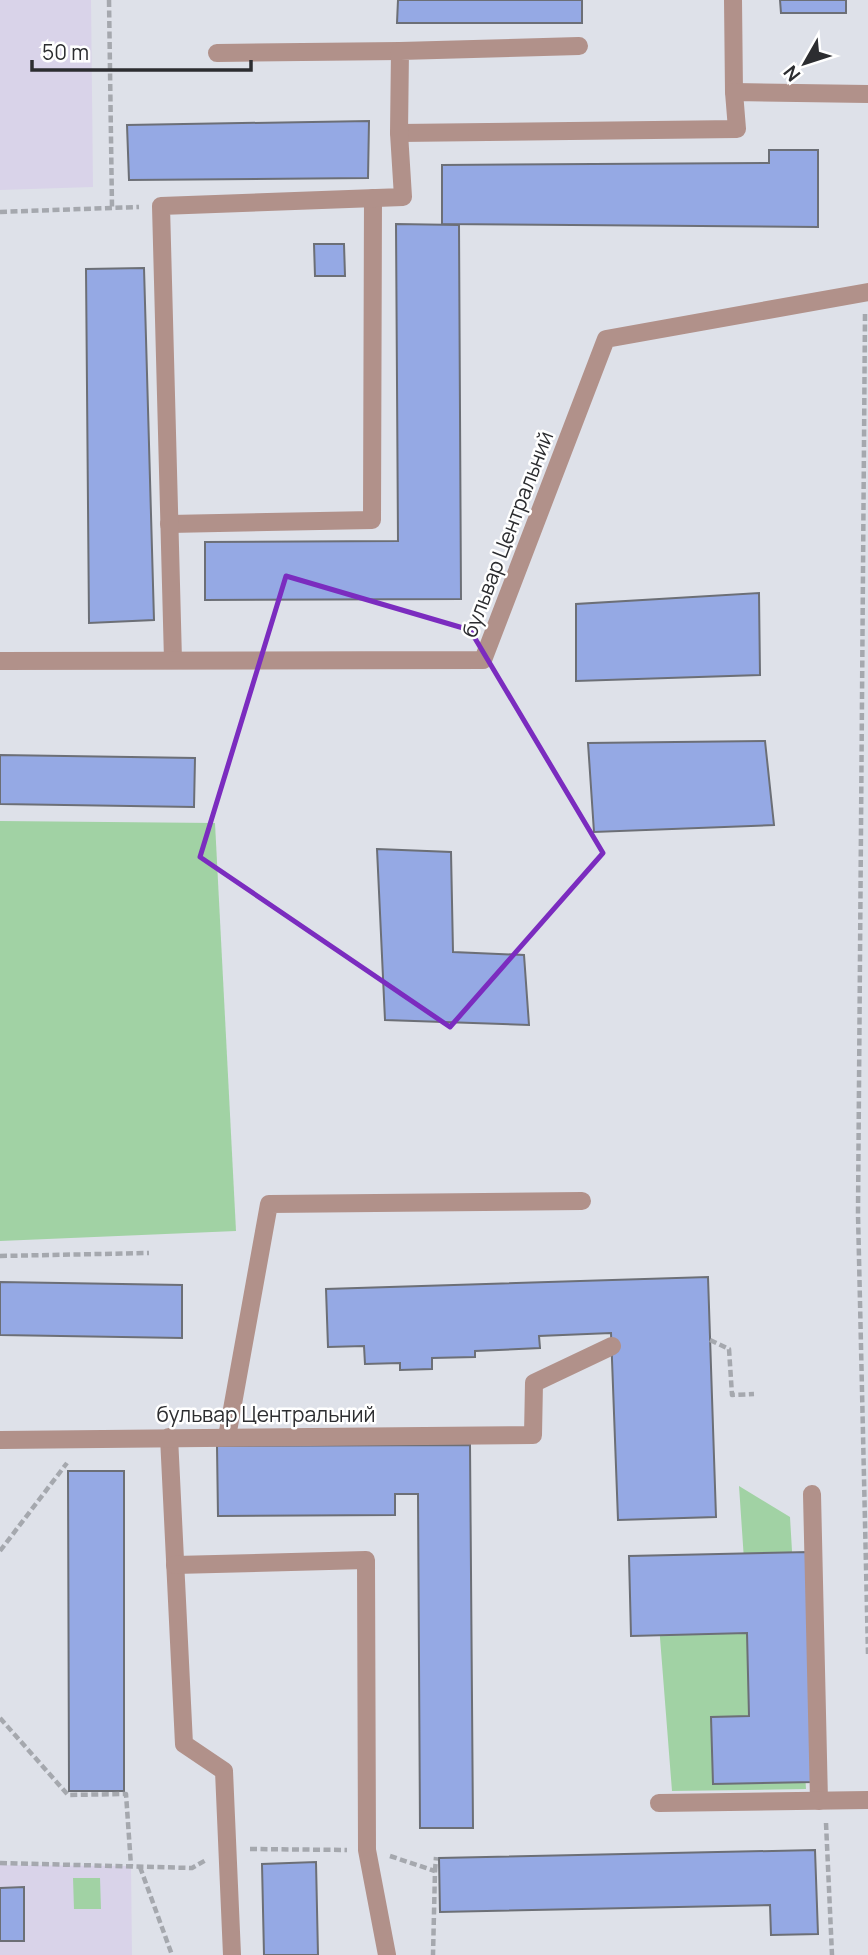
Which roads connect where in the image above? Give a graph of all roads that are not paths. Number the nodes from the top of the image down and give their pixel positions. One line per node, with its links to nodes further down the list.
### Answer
1 (733, 0): 5 (street)
2 (579, 46): 3 (street)
3 (400, 51): 4 (street); 7 (street)
4 (217, 52)
5 (734, 92): 6 (street); 7 (street)
6 (868, 94)
7 (400, 132): 8 (street)
8 (373, 198): 10 (street); 10 (street)
9 (867, 292): 11 (street, бульвар Центральний)
10 (169, 524): 11 (street)
11 (173, 660): 12 (street, бульвар Центральний)
12 (0, 661)
13 (582, 1201): 16 (street)
14 (612, 1346): 16 (street, бульвар Центральний)
15 (169, 1437): 16 (street, бульвар Центральний); 17 (street, бульвар Центральний); 19 (street)
16 (228, 1437)
17 (0, 1440)
18 (811, 1494): 21 (street)
19 (175, 1565): 23 (street); 24 (street)
20 (868, 1800): 21 (street)
21 (822, 1801): 22 (street)
22 (659, 1803)
23 (232, 1955)
24 (387, 1955)

